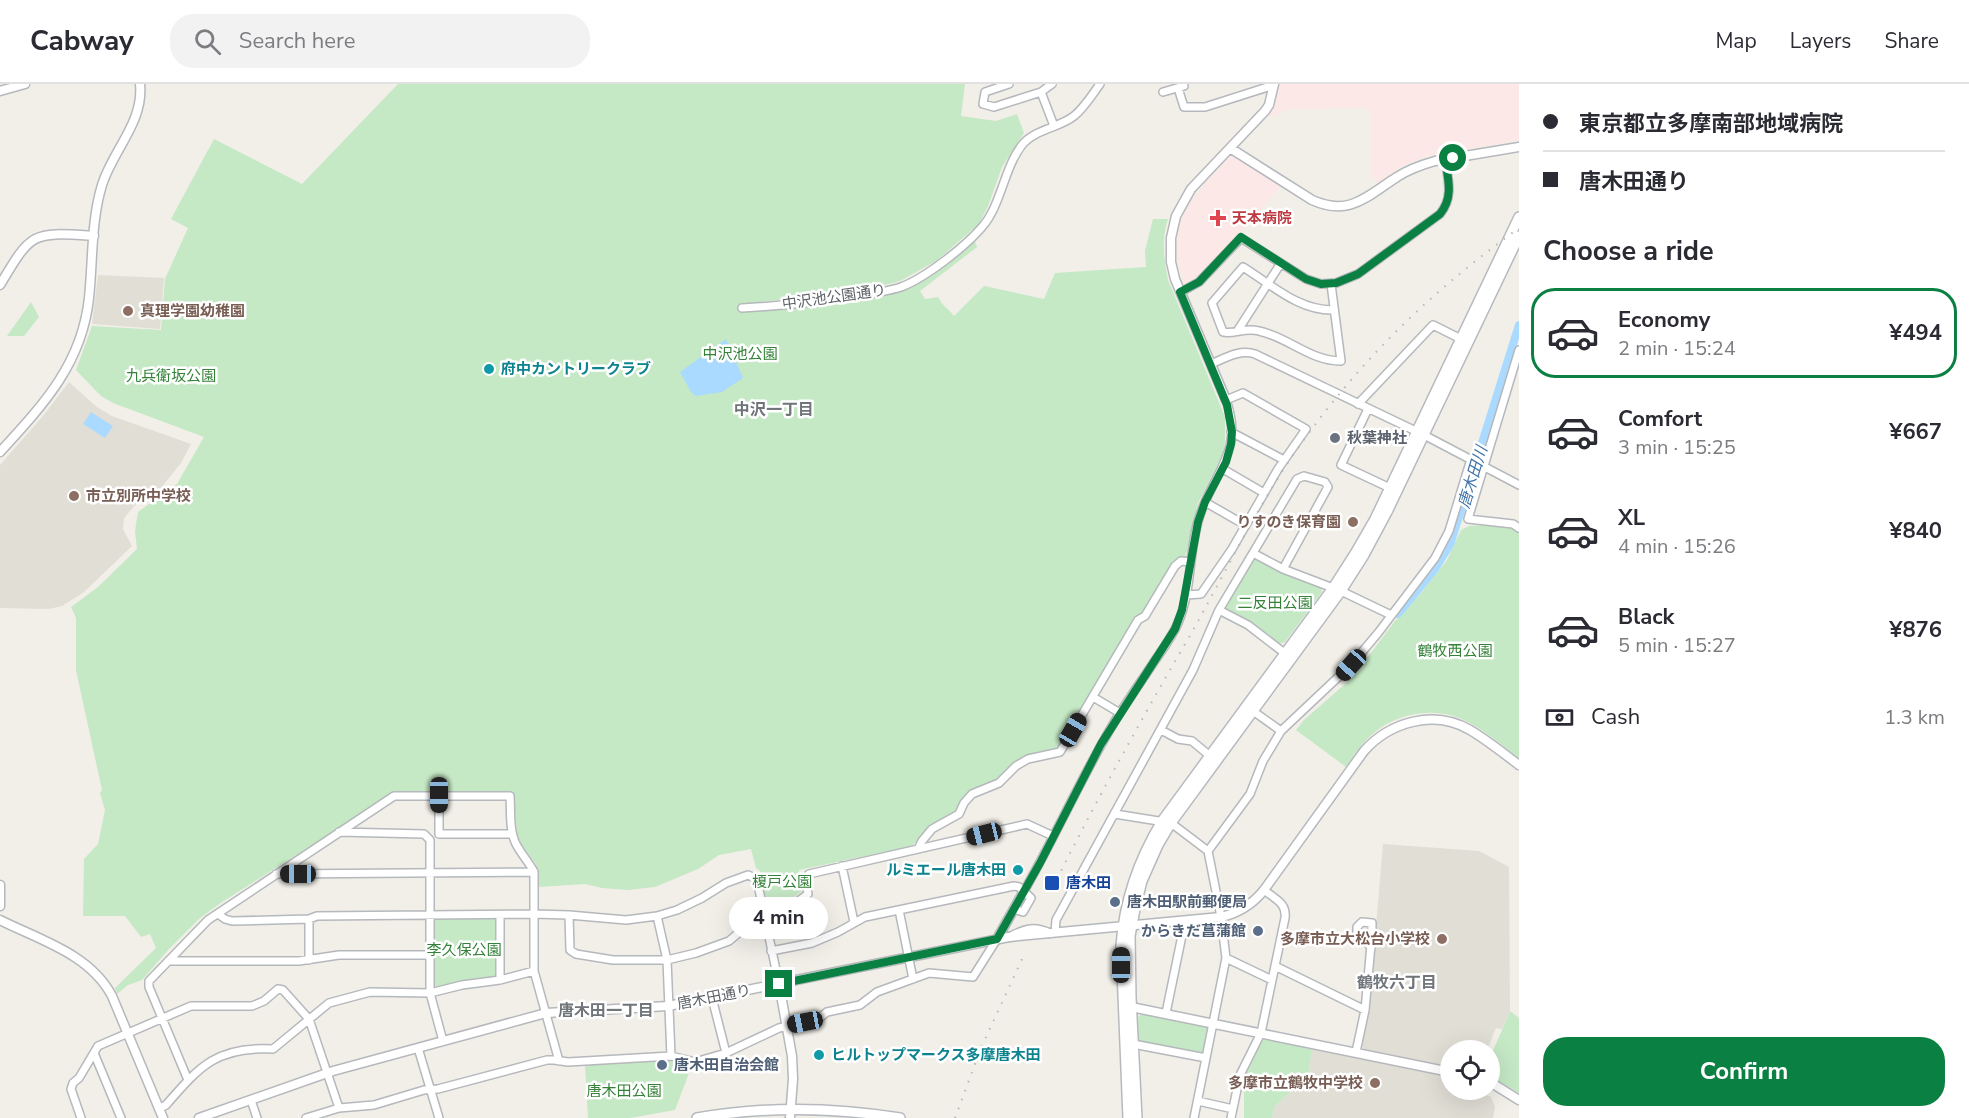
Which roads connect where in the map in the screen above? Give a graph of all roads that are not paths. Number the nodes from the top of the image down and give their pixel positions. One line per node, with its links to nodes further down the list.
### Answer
1 (25, 84): 7 (street)
2 (140, 84): 15 (street)
3 (1009, 84): 8 (street)
4 (1052, 84): 8 (street)
5 (1100, 84): 10 (street, 中沢池公園通り)
6 (1274, 84): 9 (street); 12 (street)
7 (0, 91)
8 (1041, 92): 10 (street)
9 (1164, 92)
10 (1054, 126): 23 (street, 中沢池公園通り)
11 (1519, 147): 13 (street)
12 (1230, 148): 13 (street); 22 (street)
13 (1445, 159): 20 (street)
14 (1519, 217): 26 (main road)
15 (94, 236): 21 (street); 34 (street)
16 (1519, 236): 17 (main road)
17 (1516, 250): 33 (main road)
18 (1281, 263): 19 (street); 20 (street); 22 (street)
19 (1268, 283): 24 (street); 25 (street); 25 (street)
20 (1330, 284): 24 (street)
21 (0, 285)
22 (1180, 292): 28 (street)
23 (742, 308)
24 (1334, 310): 25 (street)
25 (1238, 330)
26 (1461, 339): 30 (street); 33 (main road)
27 (1519, 350): 37 (street)
28 (1211, 364): 29 (street); 30 (street)
29 (1226, 400): 32 (street); 35 (street)
30 (1358, 404): 31 (street)
31 (1368, 409): 33 (street); 40 (street)
32 (1232, 432): 35 (street); 38 (street)
33 (1420, 433): 36 (street); 40 (main road); 48 (main road)
34 (0, 452)
35 (1284, 460): 41 (street)
36 (1472, 460): 37 (street); 51 (street)
37 (1482, 465): 39 (street); 44 (street)
38 (1223, 469): 41 (street); 42 (street)
39 (1519, 485)
40 (1390, 488): 48 (main road)
41 (1264, 493): 43 (street)
42 (1205, 502): 43 (street); 46 (street)
43 (1245, 525): 49 (street)
44 (1519, 528)
45 (1253, 553): 47 (street); 47 (street); 50 (street)
46 (1190, 562): 49 (street); 53 (street)
47 (1283, 569): 48 (street)
48 (1337, 590): 51 (street); 52 (main road)
49 (1186, 595): 55 (street)
50 (1219, 610): 52 (street); 56 (street)
51 (1391, 615): 57 (street)
52 (1288, 656): 54 (main road); 58 (main road)
53 (1093, 697): 55 (street); 66 (street)
54 (1253, 711): 57 (street); 62 (main road)
55 (1120, 713): 65 (street)
56 (1161, 730): 58 (street); 61 (street)
57 (1281, 731): 67 (street)
58 (1210, 756): 62 (main road)
59 (1519, 765): 73 (street, 唐木田通り)
60 (439, 795): 63 (street); 64 (street); 64 (street)
61 (1114, 814): 62 (street); 90 (street)
62 (1166, 822): 67 (street); 89 (main road)
63 (339, 832): 70 (street); 71 (street)
64 (512, 834): 69 (street)
65 (1053, 836): 66 (street); 74 (street)
66 (918, 849): 68 (street)
67 (1208, 851): 83 (street)
68 (842, 866): 87 (street); 88 (street)
69 (534, 872): 70 (street); 78 (street)
70 (431, 873): 71 (street); 79 (street)
71 (276, 874): 77 (street)
72 (0, 885): 75 (street)
73 (1264, 890): 83 (street, 唐木田通り); 100 (street)
74 (1024, 891): 76 (street); 91 (street)
75 (0, 906)
76 (899, 910): 87 (street); 95 (street)
77 (218, 914): 84 (street); 99 (street)
78 (534, 914): 80 (street); 81 (street); 101 (street)
79 (430, 915): 80 (street); 84 (street); 94 (street)
80 (500, 915): 103 (street)
81 (569, 915): 82 (street); 98 (street)
82 (657, 916): 88 (street); 98 (street)
83 (1221, 917): 86 (street, 唐木田通り); 96 (street)
84 (309, 919): 97 (street)
85 (0, 920): 117 (street)
86 (1185, 921): 89 (street, 唐木田通り); 111 (street)
87 (854, 922): 93 (street)
88 (766, 924): 93 (street); 98 (street)
89 (1127, 926): 90 (street, 唐木田通り); 109 (main road); 149 (main road)
90 (1052, 932): 91 (street, 唐木田通り, bridge)
91 (1002, 938): 95 (street, 唐木田通り); 102 (street)
92 (1371, 948): 110 (street)
93 (771, 951): 105 (street)
94 (430, 955): 97 (street); 106 (street)
95 (908, 957): 102 (street); 105 (street, 唐木田通り)
96 (1226, 958): 104 (street); 115 (street)
97 (309, 960): 99 (street)
98 (667, 960): 108 (street)
99 (168, 961): 113 (street)
100 (1275, 966): 104 (street); 110 (street)
101 (534, 971): 103 (street); 112 (street)
102 (913, 979): 116 (street)
103 (500, 980): 106 (street)
104 (1272, 980): 118 (street)
105 (779, 984): 107 (street, 唐木田通り); 116 (street)
106 (430, 993): 114 (street); 119 (street)
107 (712, 998): 108 (street, 唐木田通り); 124 (street)
108 (668, 1006): 112 (street, 唐木田通り); 125 (street)
109 (1131, 1007): 111 (street); 120 (main road)
110 (1365, 1010): 122 (street)
111 (1166, 1013): 115 (street)
112 (546, 1014): 119 (street, 唐木田通り); 127 (street)
113 (162, 1019): 114 (street); 117 (street); 130 (street)
114 (309, 1019): 129 (street); 130 (street)
115 (1214, 1023): 118 (street); 126 (street)
116 (788, 1026): 124 (street); 139 (street)
117 (128, 1033): 123 (street); 136 (street)
118 (1261, 1033): 122 (street); 138 (street)
119 (443, 1041): 121 (street, 唐木田通り)
120 (1133, 1044): 126 (street); 150 (main road)
121 (418, 1048): 129 (street, 唐木田通り); 132 (street)
122 (1356, 1052): 128 (street)
123 (94, 1053): 140 (street); 141 (street)
124 (726, 1053): 125 (street)
125 (671, 1056): 127 (street)
126 (1206, 1059): 135 (street)
127 (560, 1061): 132 (street)
128 (1440, 1070)
129 (327, 1073): 133 (street, 唐木田通り); 137 (street)
130 (188, 1080): 136 (street)
131 (1500, 1088): 134 (street)
132 (430, 1090): 137 (street); 146 (street)
133 (251, 1100): 143 (street, 唐木田通り); 144 (street)
134 (1519, 1100)
135 (1198, 1101): 138 (street); 151 (street)
136 (160, 1108): 142 (street)
137 (339, 1108): 145 (street)
138 (1233, 1109): 152 (street)
139 (790, 1113): 147 (main road); 148 (main road)
140 (81, 1118)
141 (121, 1118)
142 (164, 1118)
143 (199, 1118)
144 (257, 1118)
145 (306, 1118)
146 (439, 1118)
147 (697, 1118)
148 (900, 1118)
149 (1128, 1118)
150 (1137, 1118)
151 (1194, 1118)
152 (1231, 1118)

